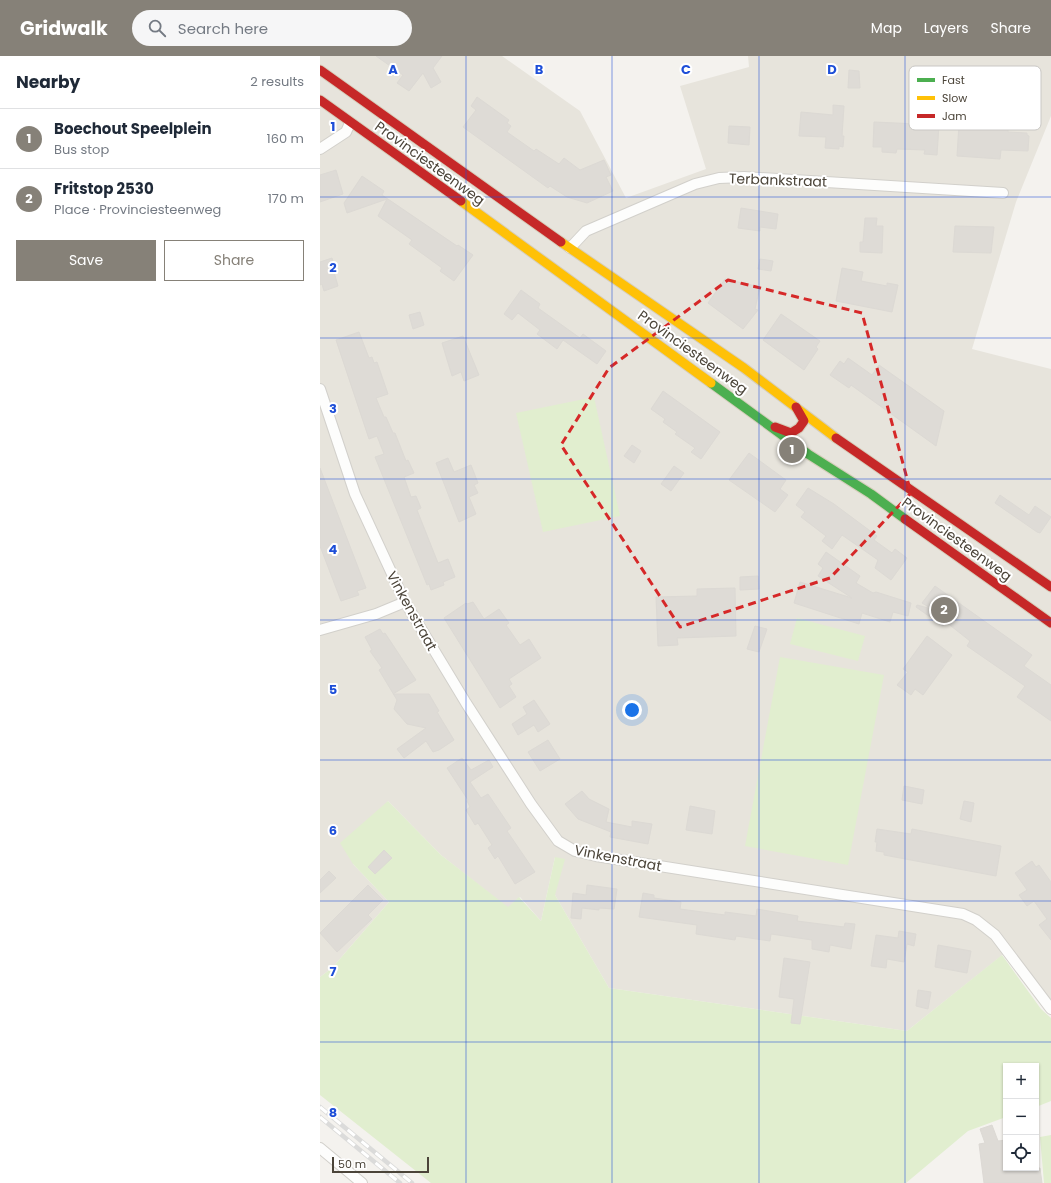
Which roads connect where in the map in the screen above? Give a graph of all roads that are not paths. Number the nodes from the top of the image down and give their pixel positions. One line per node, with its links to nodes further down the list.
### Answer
1 (320, 70): 4 (main road, Provinciesteenweg)
2 (320, 100): 3 (main road, Provinciesteenweg)
3 (350, 123): 5 (main road, Provinciesteenweg); 6 (street)
4 (407, 131): 5 (main road); 8 (main road, Provinciesteenweg)
5 (377, 142): 11 (main road, Provinciesteenweg)
6 (320, 149)
7 (1003, 193): 8 (street, Terbankstraat)
8 (570, 248): 10 (main road, Provinciesteenweg)
9 (320, 389): 13 (street, Vinkenstraat)
10 (795, 406): 11 (main road); 12 (main road, Provinciesteenweg)
11 (766, 423): 14 (main road, Provinciesteenweg)
12 (1051, 587)
13 (405, 602): 15 (street); 16 (street, Vinkenstraat)
14 (1051, 623)
15 (320, 630)
16 (1051, 1009)
17 (320, 1148): 18 (street)
18 (362, 1183)

